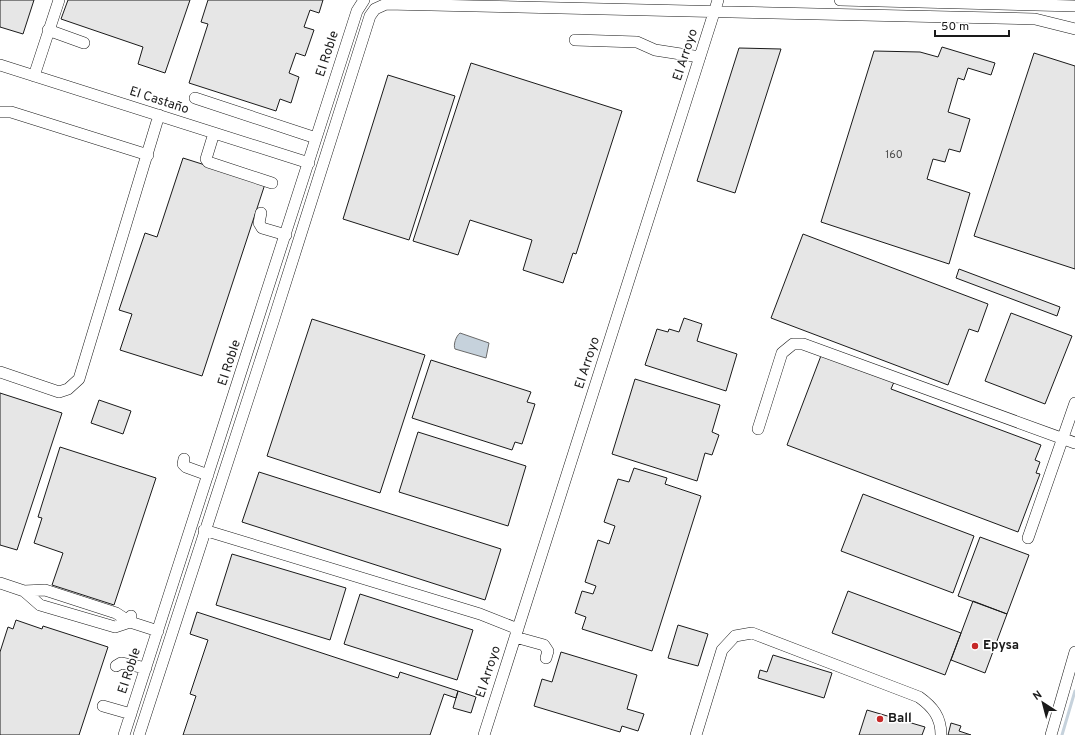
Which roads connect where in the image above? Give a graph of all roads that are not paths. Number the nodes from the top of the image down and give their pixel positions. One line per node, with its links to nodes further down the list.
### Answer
1 (59, 0): 11 (street)
2 (364, 0): 21 (street, El Roble)
3 (718, 0): 9 (street, El Arroyo)
4 (840, 0): 5 (street)
5 (879, 1): 6 (street)
6 (1038, 2): 8 (street)
7 (373, 4): 9 (street); 28 (street)
8 (1075, 6)
9 (714, 12): 10 (street); 14 (street, El Arroyo)
10 (1075, 29)
11 (48, 30): 13 (street); 16 (street)
12 (575, 40): 14 (street)
13 (84, 43)
14 (700, 57): 40 (street, El Arroyo)
15 (0, 65): 16 (street, El Castaño)
16 (34, 76): 19 (street, El Castaño)
17 (195, 98): 21 (street)
18 (0, 112): 22 (street)
19 (159, 115): 20 (street, El Castaño); 22 (street)
20 (214, 133): 23 (street, El Castaño); 24 (street)
21 (316, 138): 23 (street, El Roble)
22 (148, 155): 29 (street)
23 (309, 163): 26 (street, El Roble)
24 (272, 183)
25 (261, 213): 26 (street)
26 (286, 235): 27 (street, El Roble)
27 (259, 318): 28 (street); 35 (street, El Roble)
28 (273, 322): 36 (street)
29 (0, 372)
30 (1075, 403): 32 (street)
31 (758, 429): 32 (street)
32 (1063, 439): 33 (street); 37 (street)
33 (1075, 444)
34 (184, 459): 35 (street)
35 (208, 475): 39 (street, El Roble)
36 (204, 530): 40 (street); 48 (street)
37 (1028, 538)
38 (0, 583): 39 (street)
39 (158, 631): 44 (street, El Roble)
40 (516, 633): 42 (street); 49 (street, El Arroyo)
41 (1075, 652): 52 (street)
42 (546, 658)
43 (116, 666): 44 (street)
44 (146, 668): 46 (street, El Roble)
45 (103, 706): 46 (street)
46 (131, 714): 47 (street, El Roble)
47 (124, 735)
48 (139, 735)
49 (484, 735)
50 (696, 735): 51 (street)
51 (941, 735)
52 (1051, 735)

